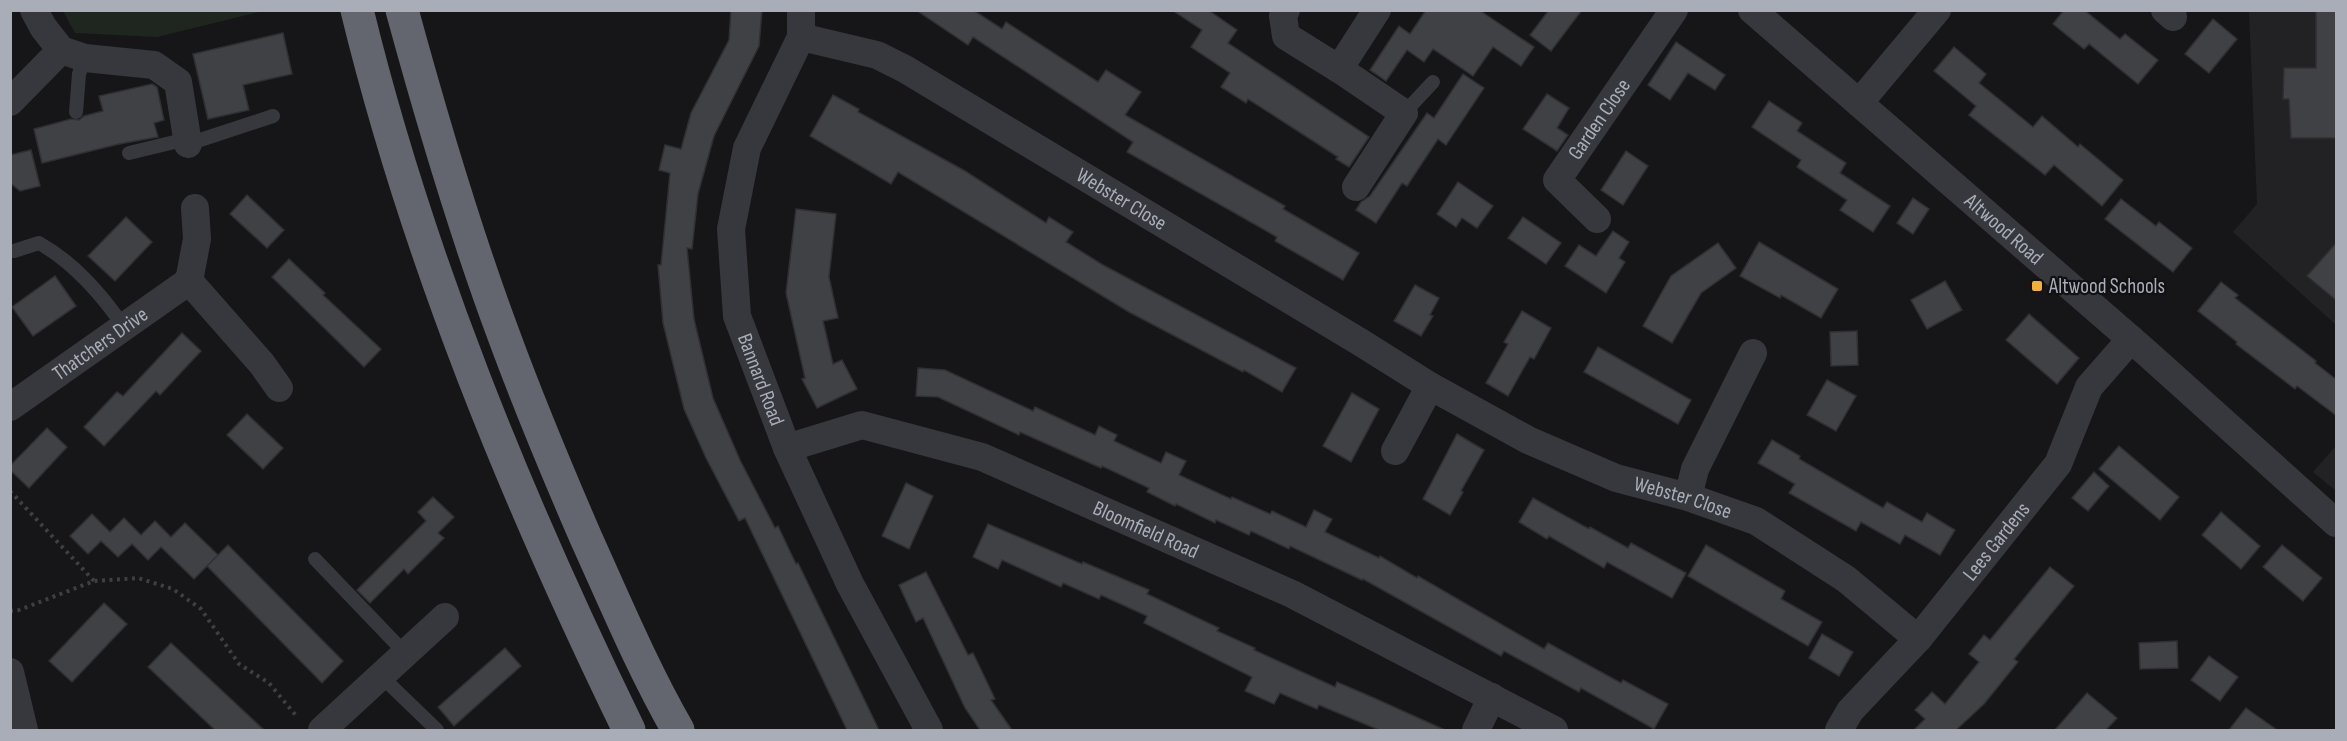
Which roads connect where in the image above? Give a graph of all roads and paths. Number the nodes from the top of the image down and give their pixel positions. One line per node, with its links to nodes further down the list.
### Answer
1 (34, 10): 10 (street)
2 (357, 10): 48 (highway)
3 (402, 10): 49 (highway)
4 (1286, 10): 11 (street)
5 (1377, 10): 11 (street)
6 (1674, 10): 22 (street, Garden Close)
7 (1752, 10): 14 (street, Altwood Road)
8 (1937, 10): 14 (street)
9 (801, 24): 28 (street, Webster Close); 31 (street, Bannard Road)
10 (73, 54): 13 (street); 15 (lane); 18 (street)
11 (1338, 69): 16 (street)
12 (1433, 82): 16 (lane)
13 (10, 102)
14 (1859, 103): 26 (street, Altwood Road)
15 (76, 112)
16 (1404, 113): 20 (street)
17 (273, 116): 18 (lane)
18 (188, 142): 19 (lane)
19 (129, 153)
20 (1356, 187)
21 (195, 208): 24 (street)
22 (1597, 219)
23 (14, 251): 25 (lane)
24 (189, 281): 25 (street, Thatchers Drive); 29 (street)
25 (124, 327): 30 (street, Thatchers Drive)
26 (2131, 339): 35 (street, Altwood Road); 40 (street, Lees Gardens)
27 (1753, 353): 34 (street)
28 (1430, 386): 32 (street); 34 (street, Webster Close)
29 (279, 388)
30 (10, 407)
31 (787, 448): 44 (street, Bloomfield Road); 50 (street, Bannard Road)
32 (1395, 450)
33 (10, 491): 37 (path)
34 (1688, 497): 40 (street, Webster Close)
35 (2335, 517)
36 (315, 559): 41 (lane)
37 (94, 581): 38 (path); 45 (path)
38 (10, 611)
39 (444, 617): 41 (street)
40 (1917, 639): 53 (street, Lees Gardens)
41 (405, 653): 43 (street)
42 (10, 672): 46 (street)
43 (381, 676): 45 (street); 47 (lane)
44 (1492, 697): 51 (street); 52 (street)
45 (312, 727)
46 (24, 730)
47 (437, 730)
48 (629, 730)
49 (678, 730)
50 (929, 730)
51 (1476, 730)
52 (1554, 730)
53 (1839, 730)

